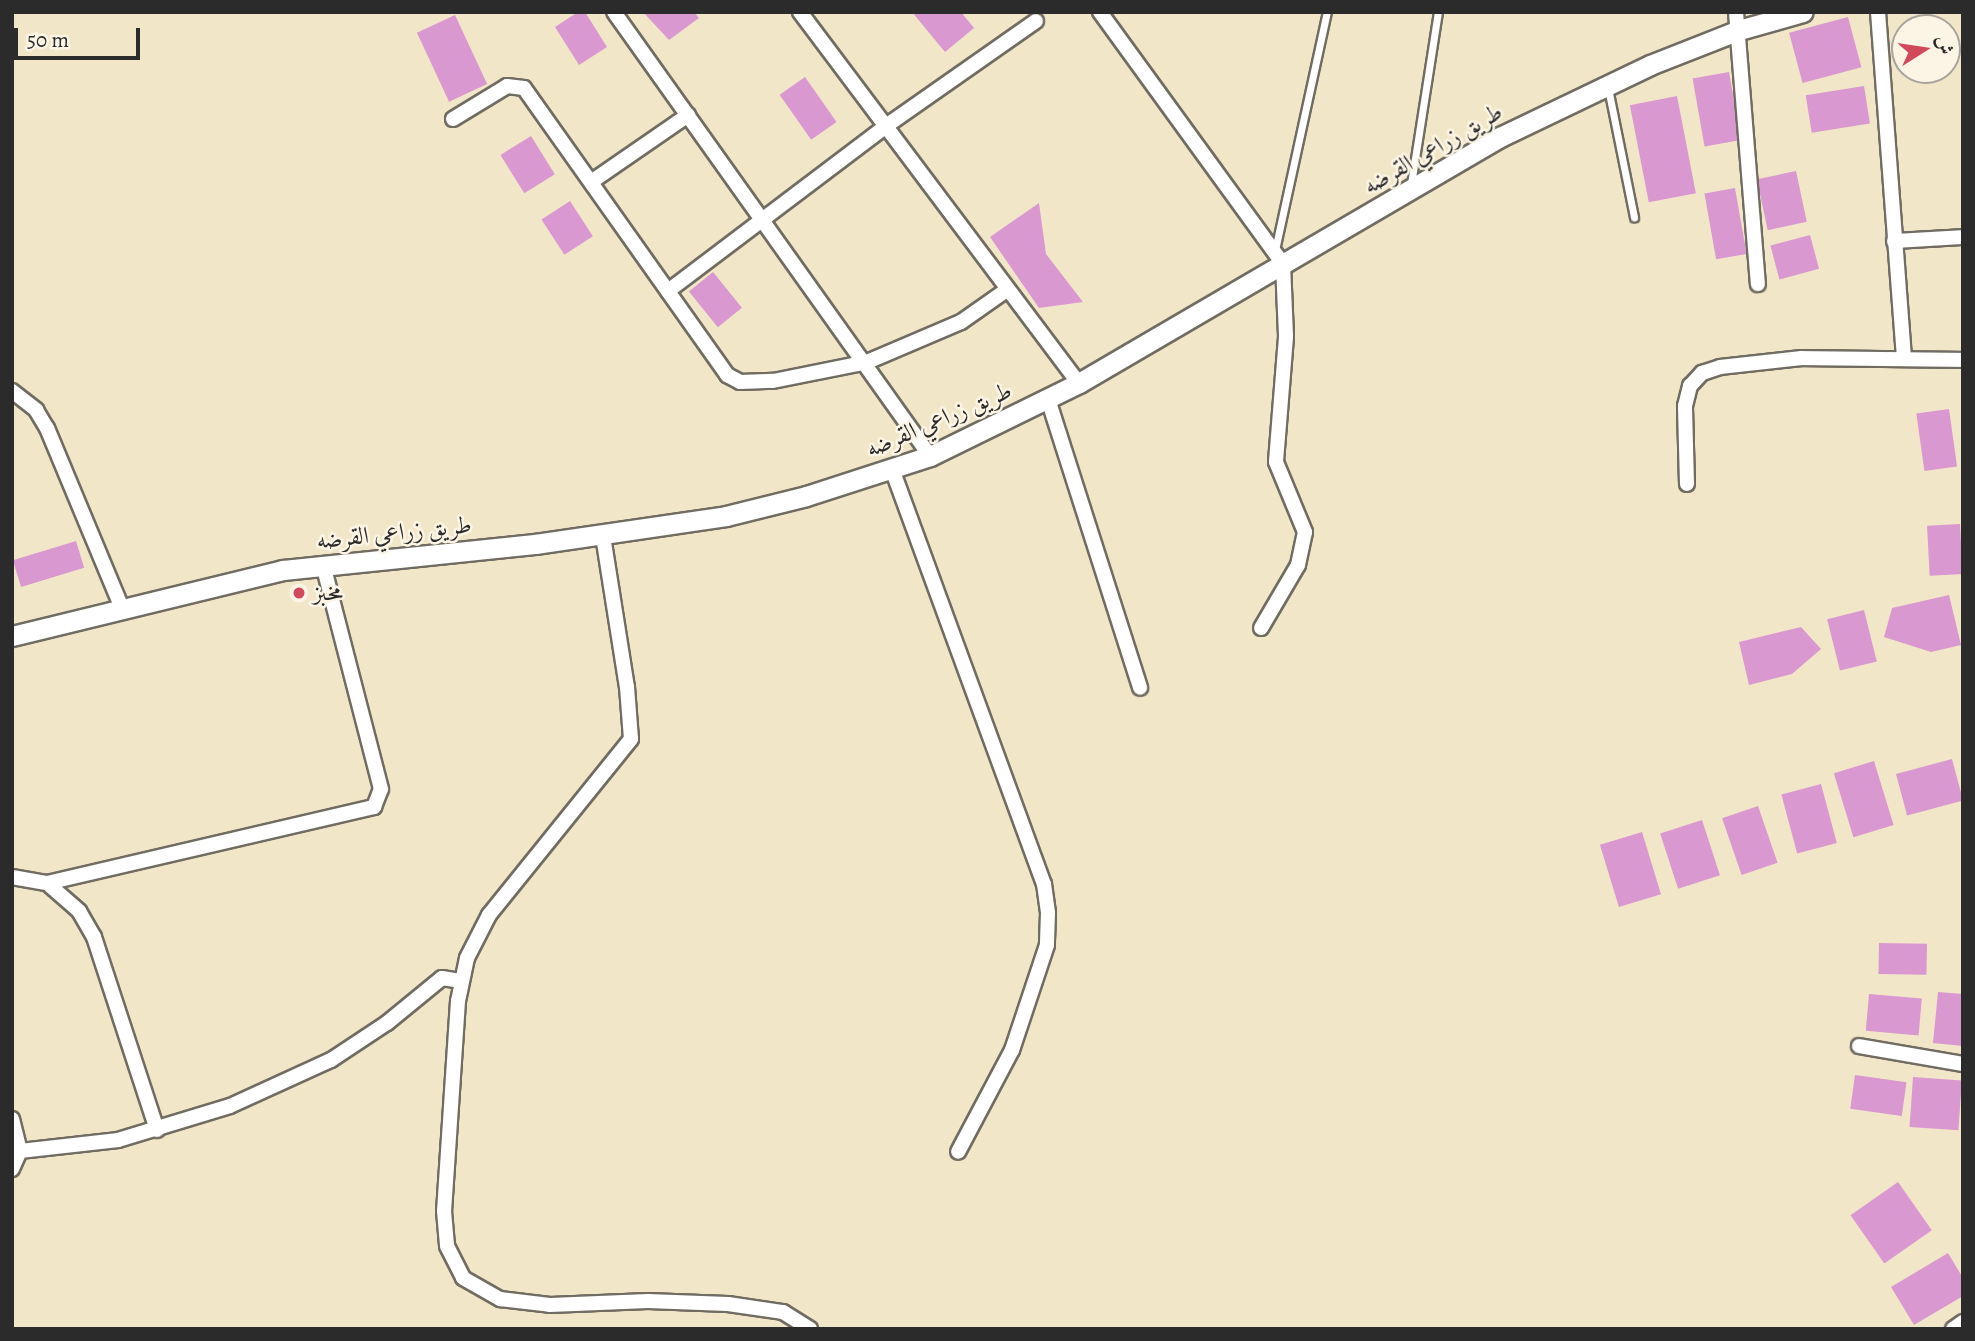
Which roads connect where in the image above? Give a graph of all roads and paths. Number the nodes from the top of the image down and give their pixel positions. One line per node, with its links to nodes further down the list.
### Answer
1 (614, 12): 11 (street)
2 (800, 12): 13 (street)
3 (1100, 12): 20 (street)
4 (1327, 12): 20 (lane)
5 (1438, 12): 15 (lane)
6 (1803, 12): 9 (main road, طريق زراعي القرضه)
7 (1878, 12): 19 (street)
8 (1036, 21): 13 (street)
9 (1738, 21): 10 (main road, طريق زراعي القرضه); 21 (street)
10 (1607, 84): 15 (main road, طريق زراعي القرضه); 16 (lane)
11 (688, 115): 14 (street); 17 (street)
12 (453, 119): 14 (street)
13 (886, 126): 17 (street); 22 (street)
14 (591, 181): 23 (street)
15 (1410, 190): 20 (main road, طريق زراعي القرضه)
16 (1634, 217)
17 (763, 219): 23 (street); 26 (street)
18 (1963, 237): 19 (street)
19 (1894, 241): 24 (street)
20 (1279, 257): 27 (main road, طريق زراعي القرضه); 36 (street)
21 (1758, 284)
22 (1008, 289): 26 (street); 27 (street)
23 (668, 291): 26 (street)
24 (1904, 358): 25 (street); 32 (street)
25 (1963, 360)
26 (867, 362): 30 (street)
27 (1079, 383): 29 (main road, طريق زراعي القرضه)
28 (12, 391): 35 (street)
29 (1048, 399): 30 (main road, طريق زراعي القرضه); 38 (street)
30 (930, 456): 31 (main road, طريق زراعي القرضه)
31 (892, 469): 33 (main road, طريق زراعي القرضه); 47 (street)
32 (1687, 484)
33 (603, 536): 34 (main road, طريق زراعي القرضه); 41 (street)
34 (323, 564): 35 (main road, طريق زراعي القرضه); 40 (street)
35 (122, 608): 37 (main road, طريق زراعي القرضه)
36 (1261, 628)
37 (12, 634)
38 (1140, 688)
39 (12, 877): 40 (street)
40 (47, 883): 45 (street)
41 (460, 981): 45 (street); 50 (street)
42 (1859, 1046): 43 (street)
43 (1963, 1064)
44 (12, 1119): 46 (street)
45 (157, 1130): 46 (street)
46 (20, 1151): 48 (street)
47 (958, 1152)
48 (12, 1169)
49 (1963, 1322): 51 (street)
50 (810, 1329)
51 (1953, 1329)

